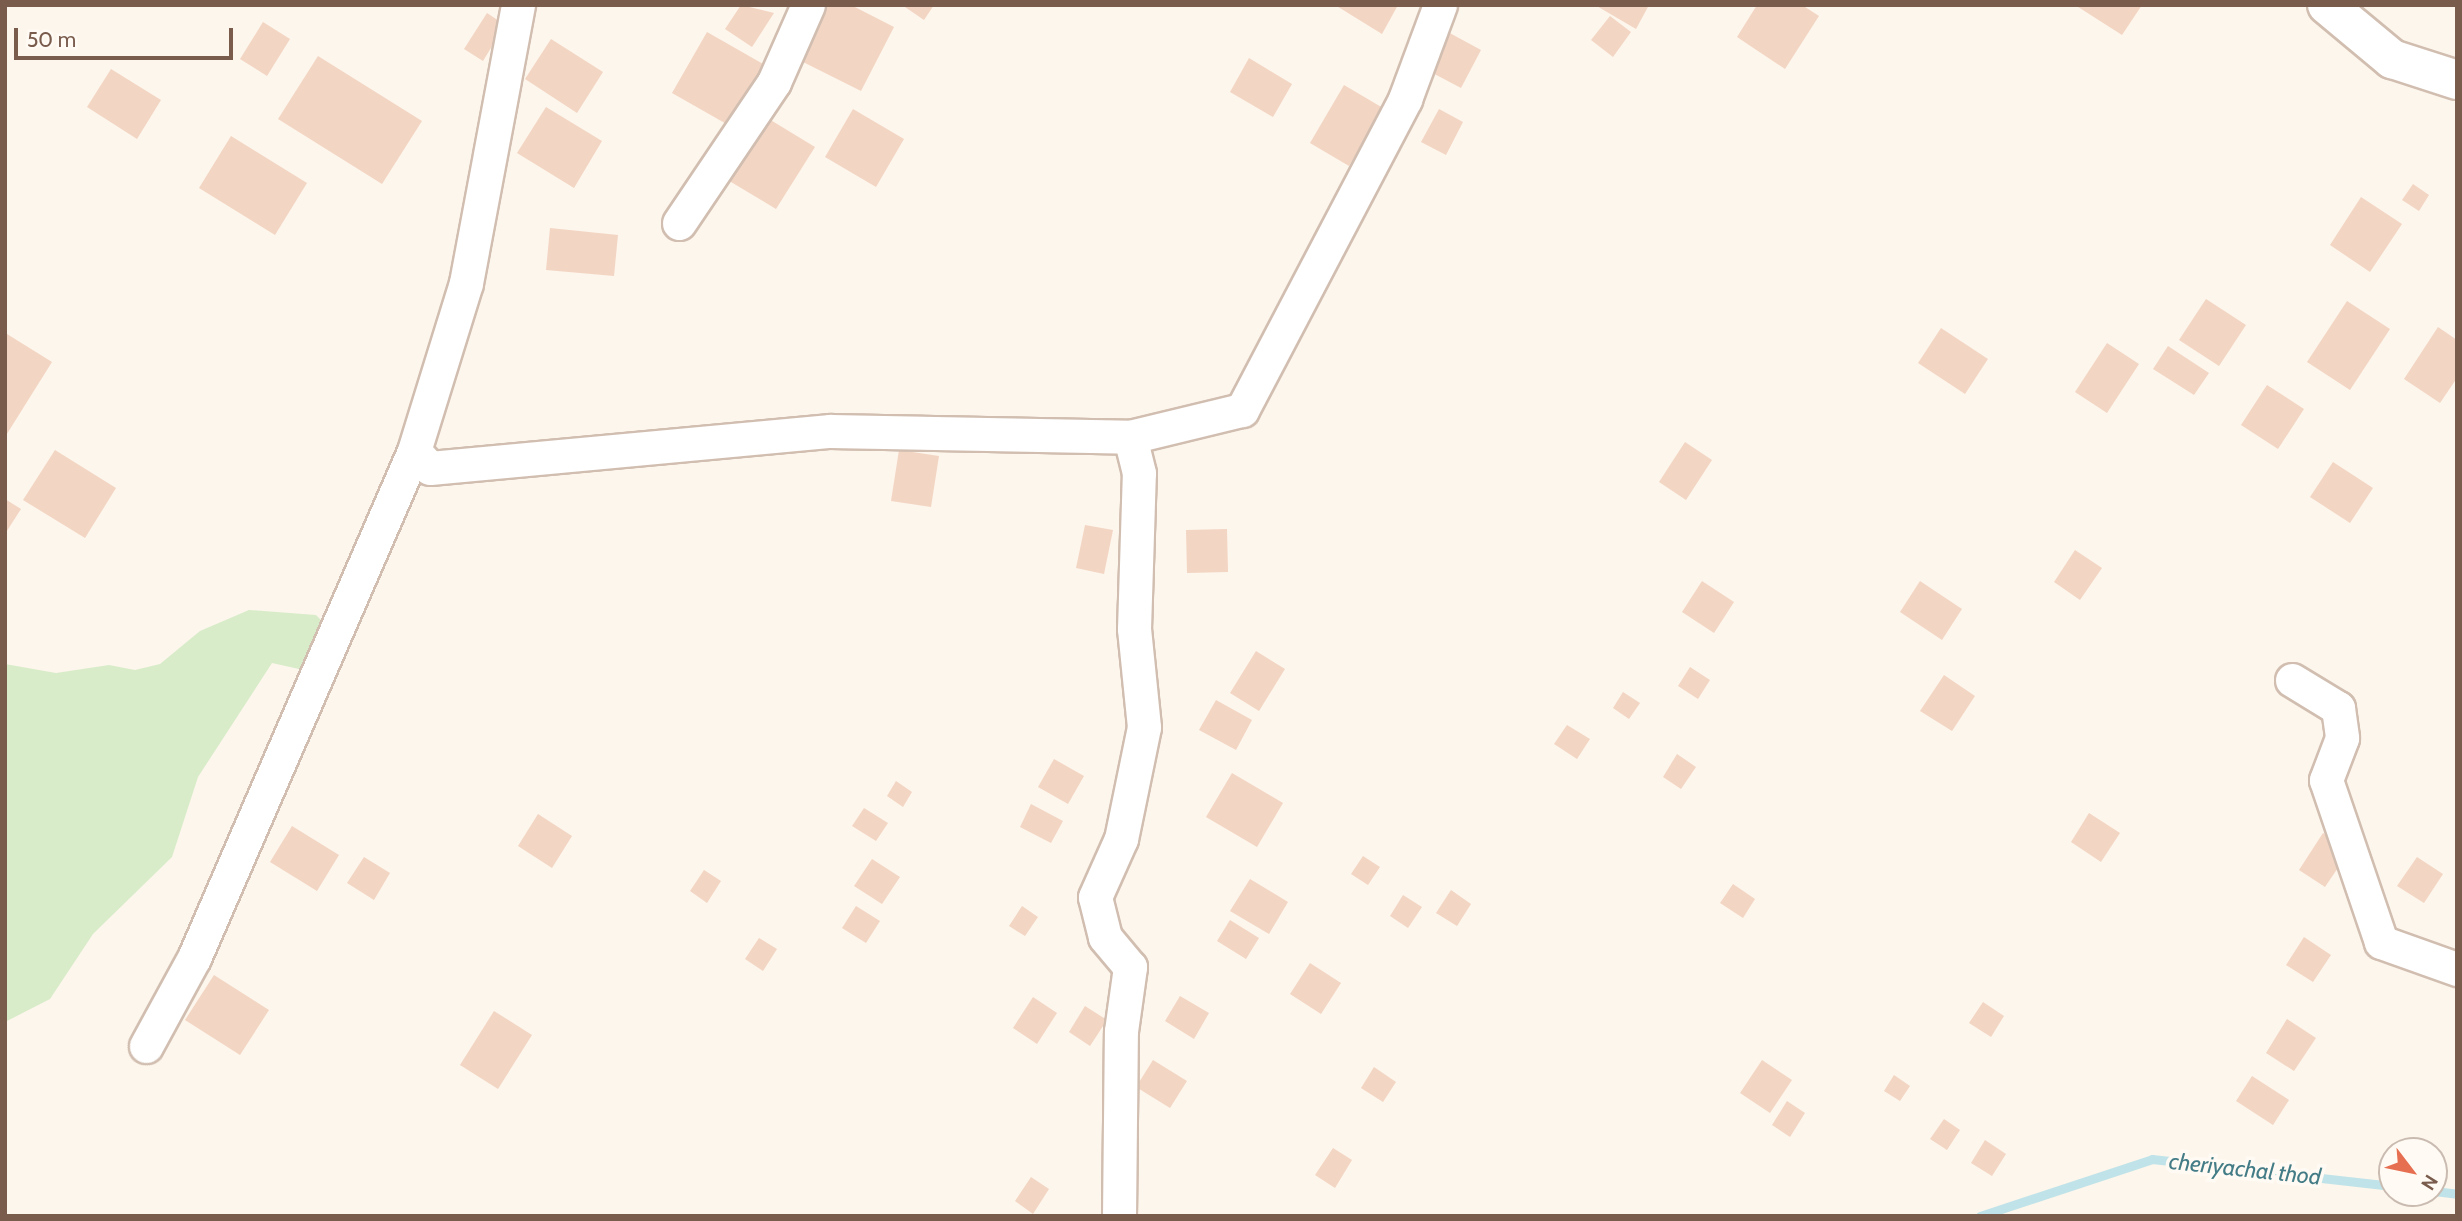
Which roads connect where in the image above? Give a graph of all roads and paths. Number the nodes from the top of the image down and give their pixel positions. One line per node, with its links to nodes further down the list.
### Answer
1 (518, 5): 8 (street)
2 (808, 5): 6 (street)
3 (1440, 5): 7 (street)
4 (2327, 5): 5 (main road)
5 (2457, 80)
6 (679, 223)
7 (1130, 437): 8 (street); 12 (street)
8 (414, 451): 11 (street)
9 (2292, 680): 10 (street)
10 (2457, 969)
11 (146, 1046)
12 (1119, 1216)

